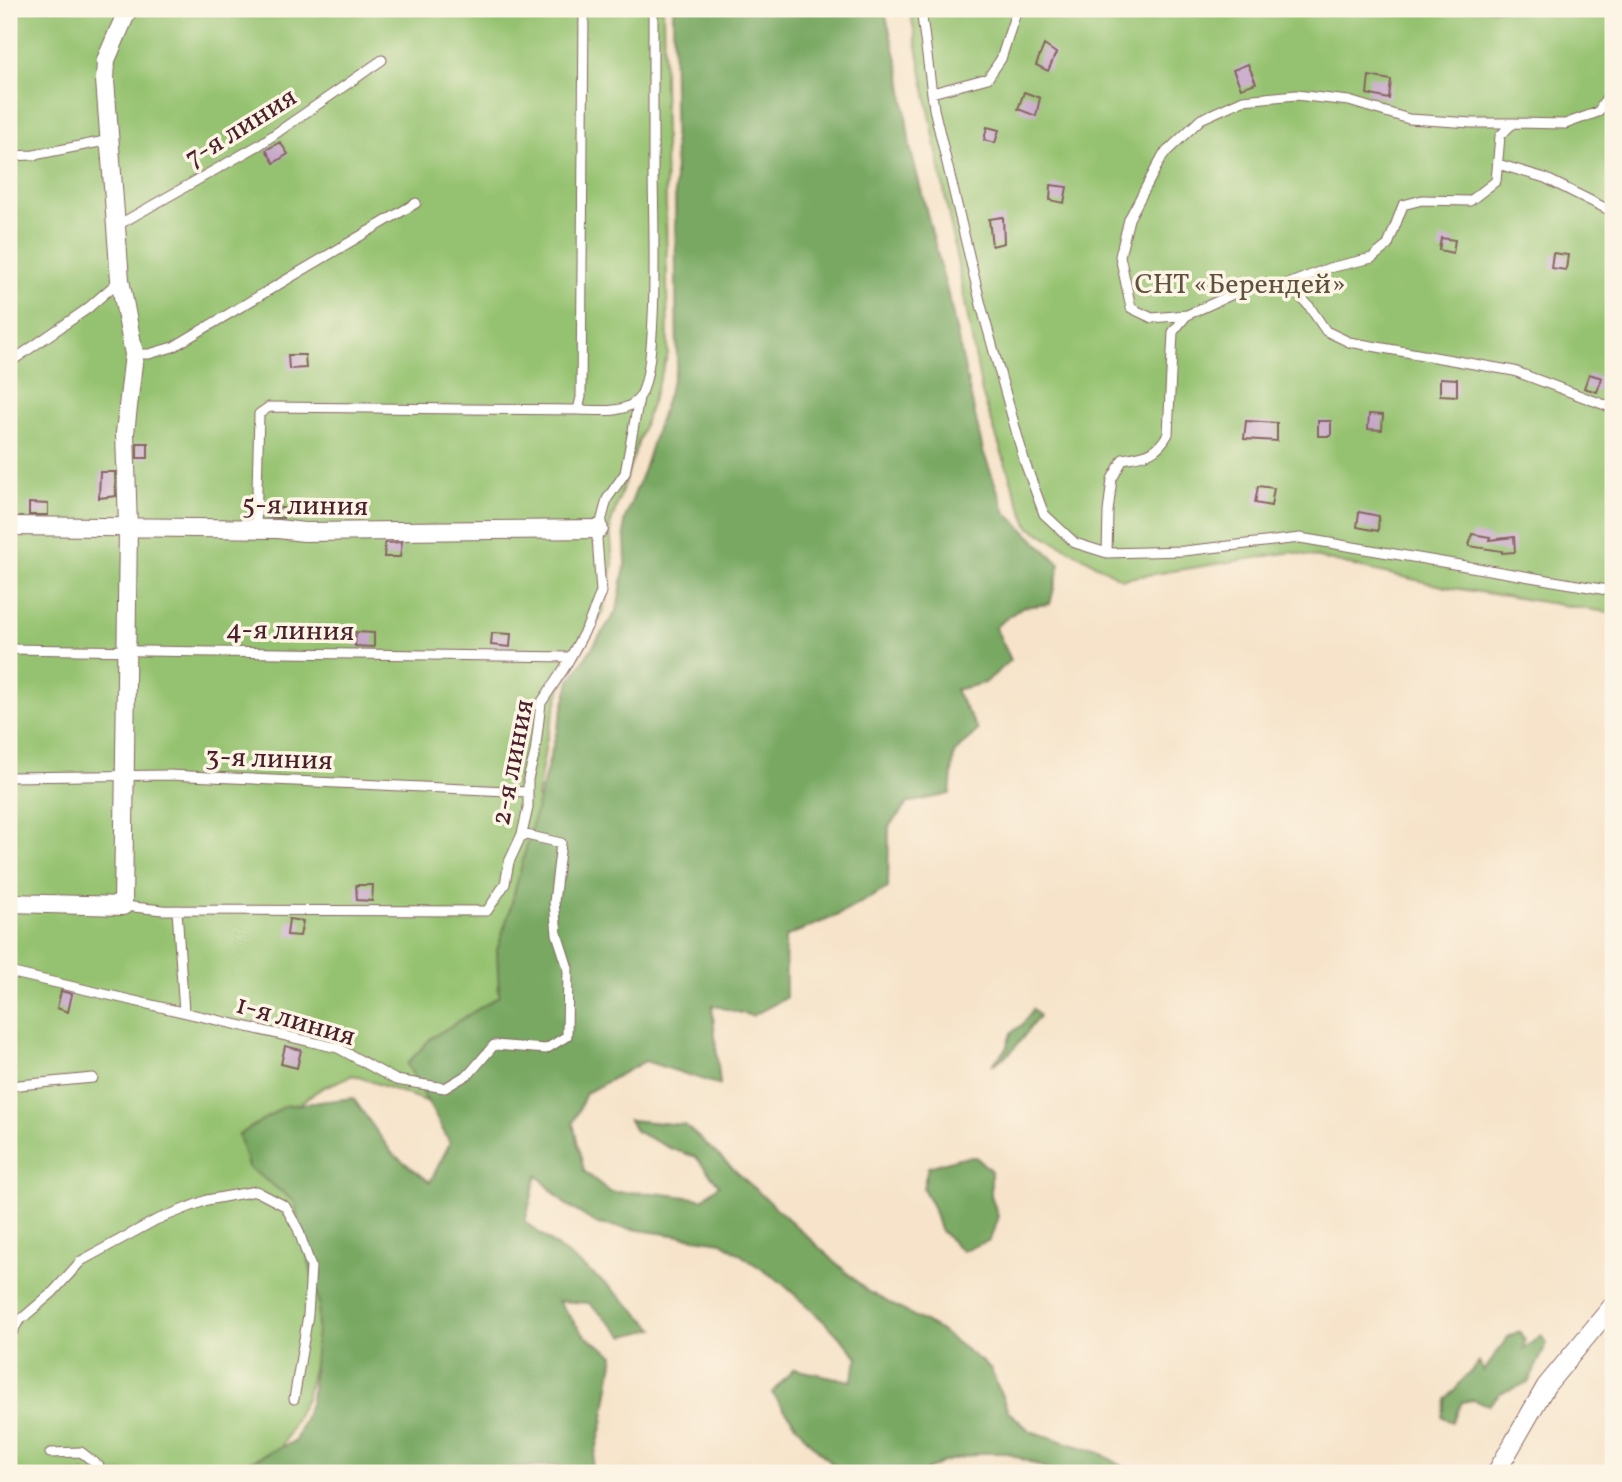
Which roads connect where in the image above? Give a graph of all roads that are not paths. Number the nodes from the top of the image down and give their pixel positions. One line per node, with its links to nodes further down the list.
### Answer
1 (128, 9): 10 (street)
2 (584, 9): 23 (lane)
3 (653, 9): 21 (lane, 2-я линия)
4 (921, 9): 8 (lane)
5 (1017, 9): 8 (lane)
6 (382, 60): 15 (lane, 7-я линия)
7 (1613, 88): 9 (lane)
8 (932, 93): 28 (lane)
9 (1513, 123): 12 (lane); 18 (lane)
10 (110, 140): 11 (lane); 15 (street)
11 (9, 156)
12 (1498, 164): 14 (lane); 17 (lane)
13 (416, 203): 19 (lane)
14 (1613, 212)
15 (118, 225): 16 (street)
16 (120, 280): 19 (street); 20 (lane)
17 (1287, 284): 18 (lane); 22 (lane)
18 (1187, 315): 28 (lane)
19 (134, 354): 25 (street)
20 (9, 363)
21 (639, 398): 23 (lane); 27 (lane, 2-я линия)
22 (1613, 408)
23 (578, 410): 26 (lane)
24 (9, 526): 25 (street, 5-я линия)
25 (128, 527): 26 (street, 5-я линия); 31 (street)
26 (256, 529): 27 (street, 5-я линия)
27 (600, 529): 32 (lane, 2-я линия)
28 (1107, 553): 29 (lane)
29 (1613, 591)
30 (9, 649): 31 (lane, 4-я линия)
31 (126, 650): 32 (lane, 4-я линия); 33 (street)
32 (570, 657): 35 (lane, 2-я линия)
33 (125, 776): 34 (lane, 3-я линия); 35 (lane, 3-я линия); 38 (street)
34 (9, 777)
35 (528, 792): 36 (lane, 2-я линия)
36 (522, 834): 39 (lane, 2-я линия); 41 (lane, 1-я линия)
37 (9, 903): 38 (street)
38 (123, 906): 39 (lane, 2-я линия)
39 (177, 910): 41 (lane)
40 (9, 972): 41 (lane, 1-я линия)
41 (184, 1012)
42 (93, 1078): 43 (lane)
43 (9, 1086)
44 (1613, 1305): 49 (street)
45 (9, 1338): 46 (lane)
46 (294, 1399)
47 (50, 1454): 48 (lane)
48 (98, 1473)
49 (1496, 1473)

